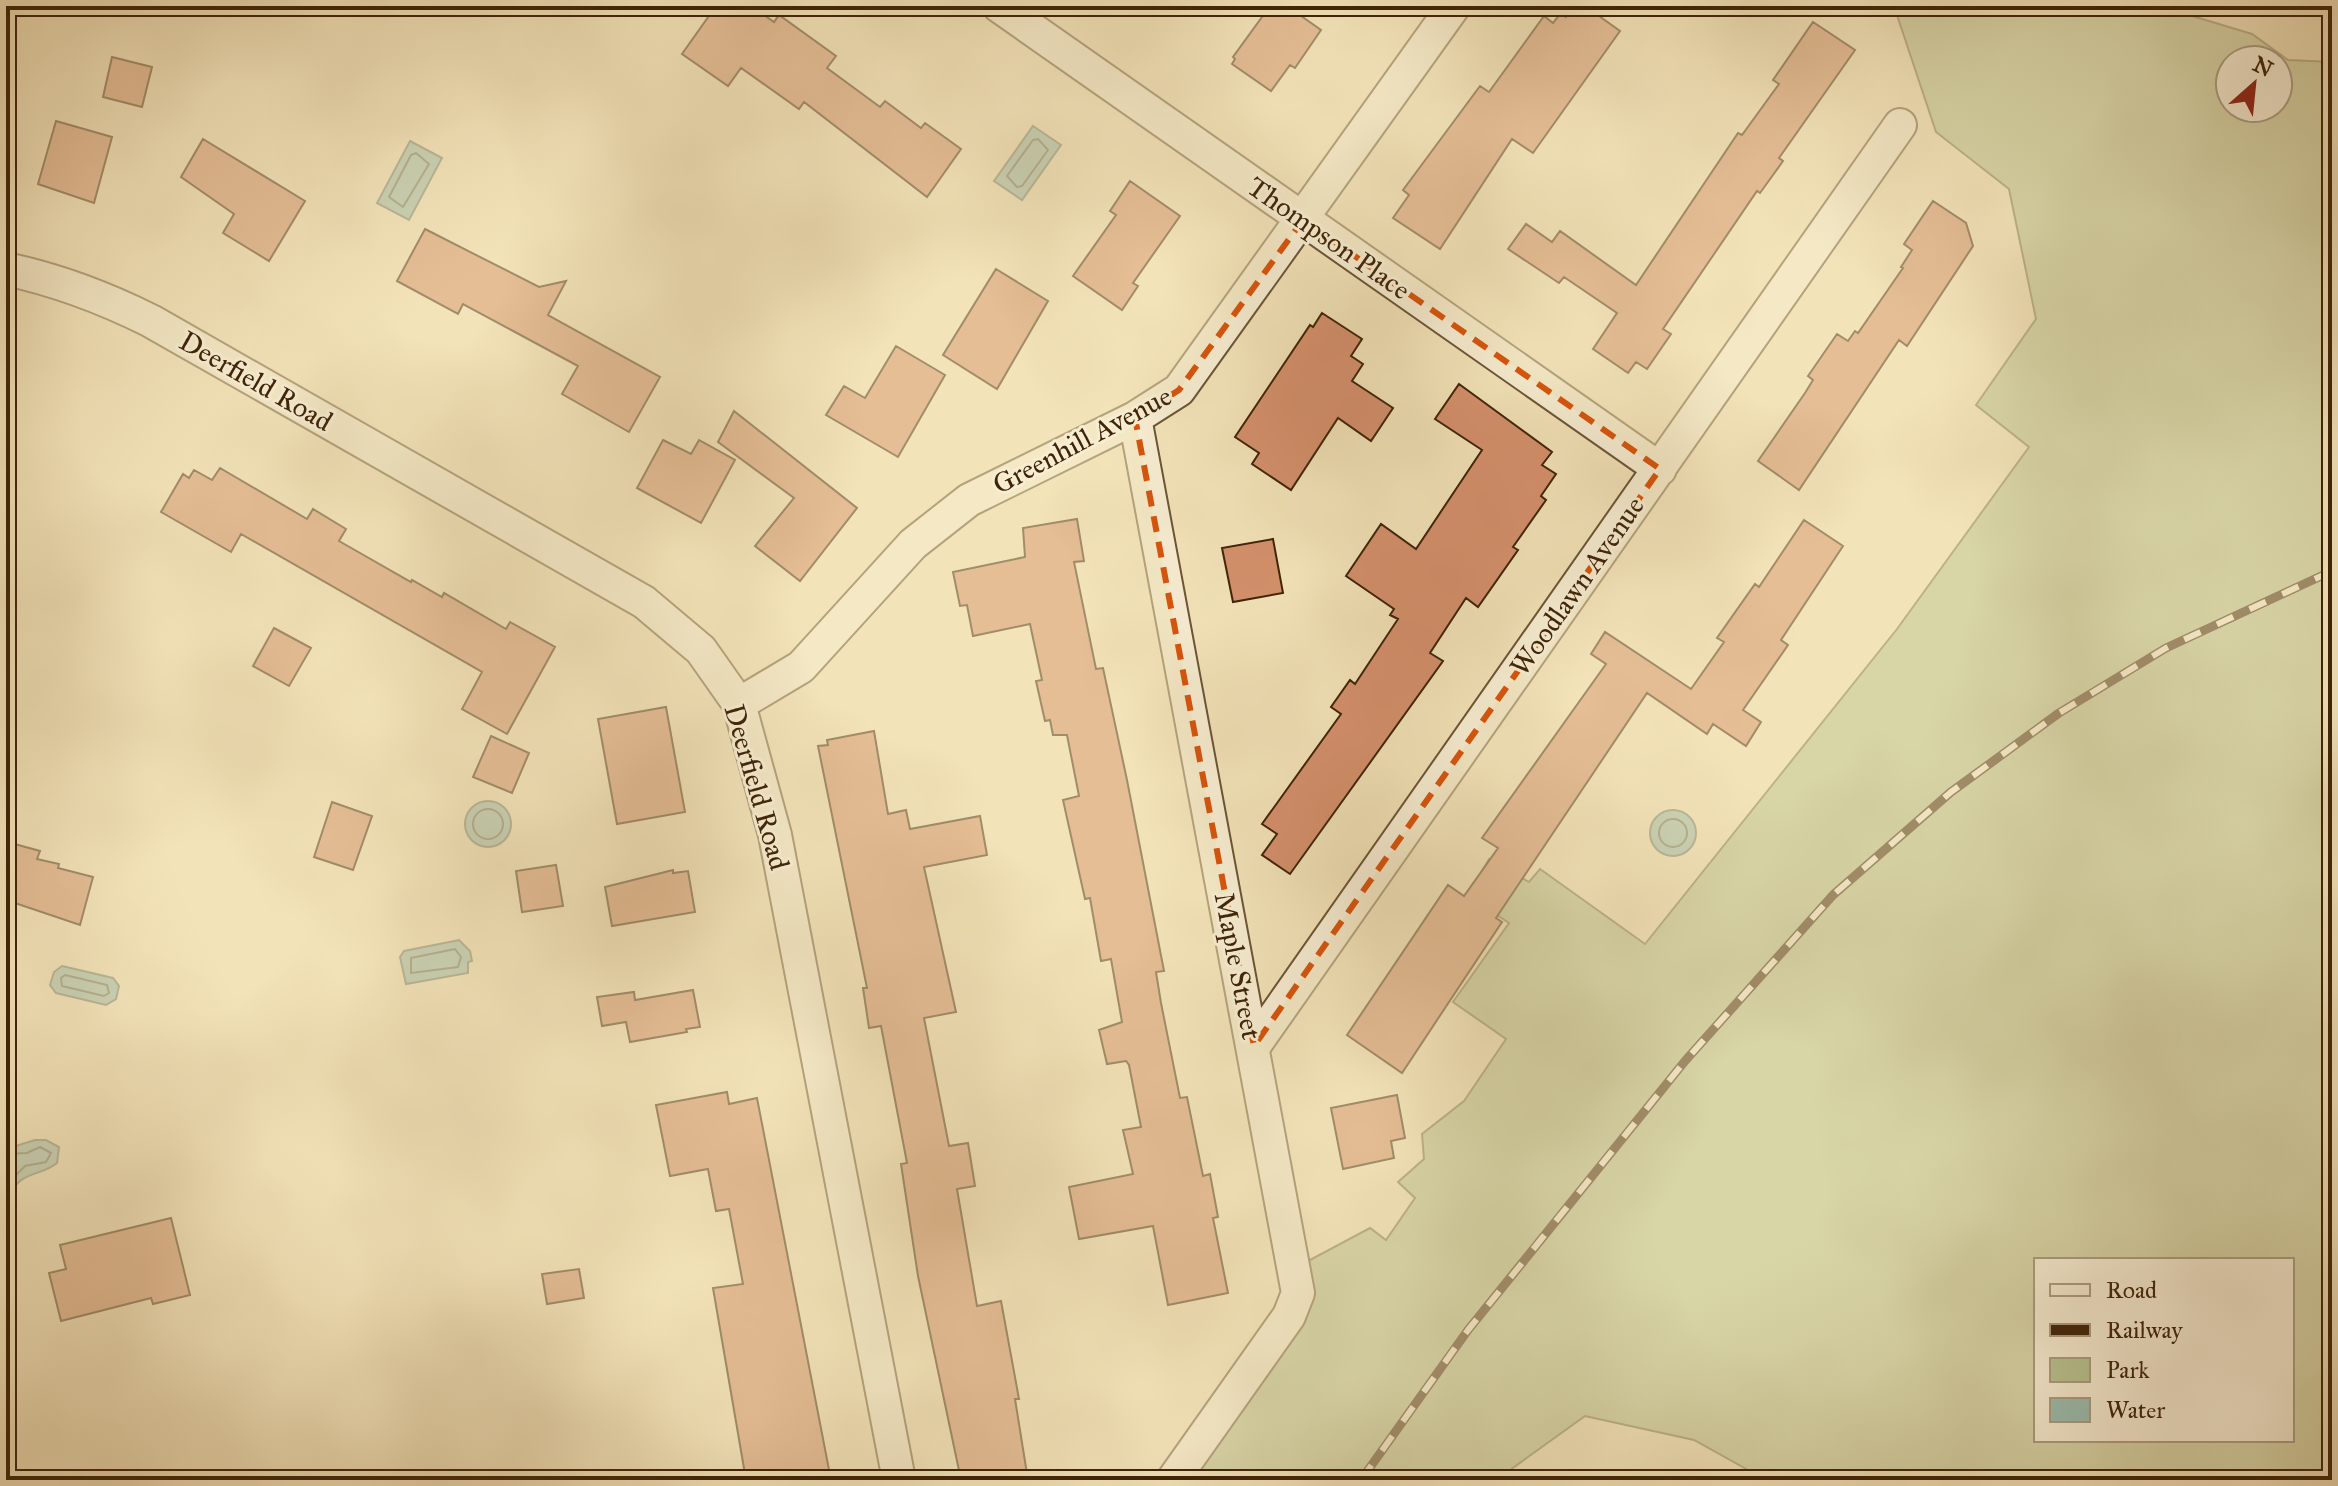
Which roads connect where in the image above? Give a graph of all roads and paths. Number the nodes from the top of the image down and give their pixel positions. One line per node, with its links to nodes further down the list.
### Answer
1 (999, 6): 4 (street, Thompson Place)
2 (1454, 6): 4 (street, Greenhill Avenue)
3 (1900, 125): 7 (street, Woodlawn Avenue)
4 (1303, 220): 6 (street, Greenhill Avenue); 7 (street, Thompson Place)
5 (6, 269): 8 (street, Deerfield Road)
6 (1135, 418): 8 (street, Greenhill Avenue); 9 (street, Maple Street)
7 (1660, 469): 9 (street, Woodlawn Avenue)
8 (739, 704): 10 (street, Deerfield Road)
9 (1254, 1046): 11 (street, Maple Street)
10 (899, 1480)
11 (1173, 1480)

